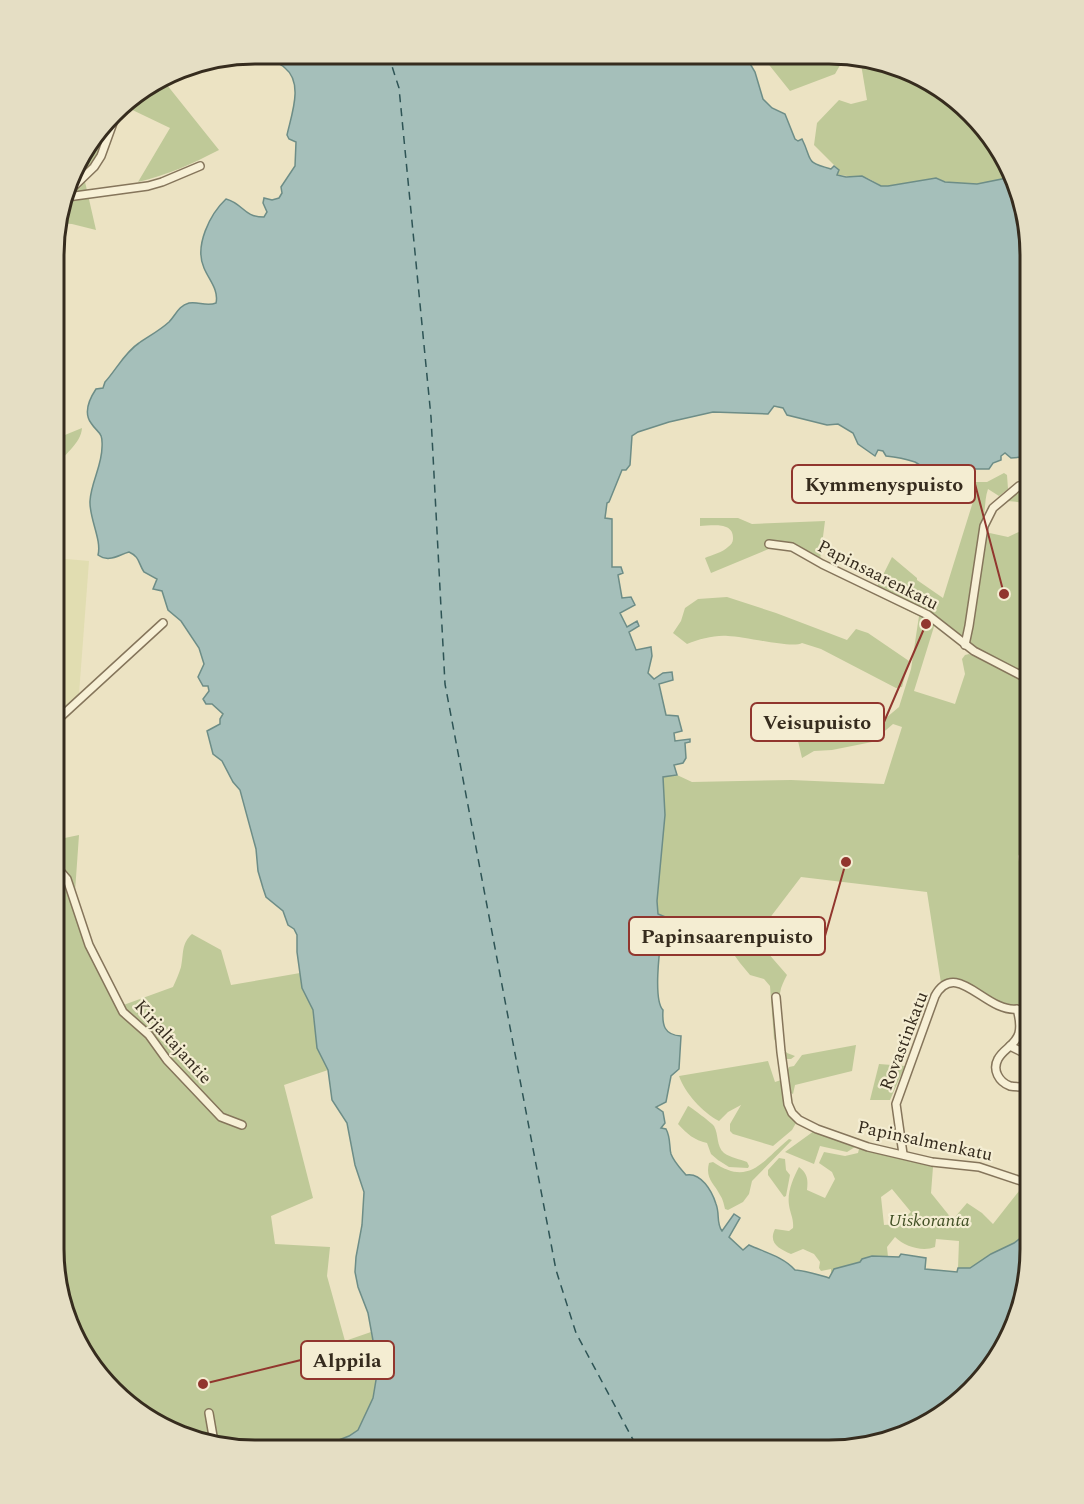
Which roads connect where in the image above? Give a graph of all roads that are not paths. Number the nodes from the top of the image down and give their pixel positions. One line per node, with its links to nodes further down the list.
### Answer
1 (108, 135): 3 (street)
2 (200, 166): 4 (street)
3 (80, 181)
4 (75, 195)
5 (1018, 486): 8 (street)
6 (769, 544): 8 (street, Papinsaarenkatu)
7 (163, 623): 10 (street)
8 (965, 645): 9 (street, Papinsaarenkatu)
9 (1019, 674)
10 (64, 714)
11 (64, 876): 18 (street, Kirjaltajantie)
12 (776, 997): 19 (street, Papinsalmenkatu)
13 (1019, 1015): 19 (street, Rovastinkatu)
14 (1019, 1032): 15 (street, Rovastinkatu)
15 (1010, 1046): 16 (street); 17 (street)
16 (1019, 1050)
17 (1019, 1086)
18 (242, 1125)
19 (903, 1154): 20 (street, Papinsalmenkatu)
20 (1019, 1180)
21 (209, 1413): 22 (street)
22 (213, 1434)

